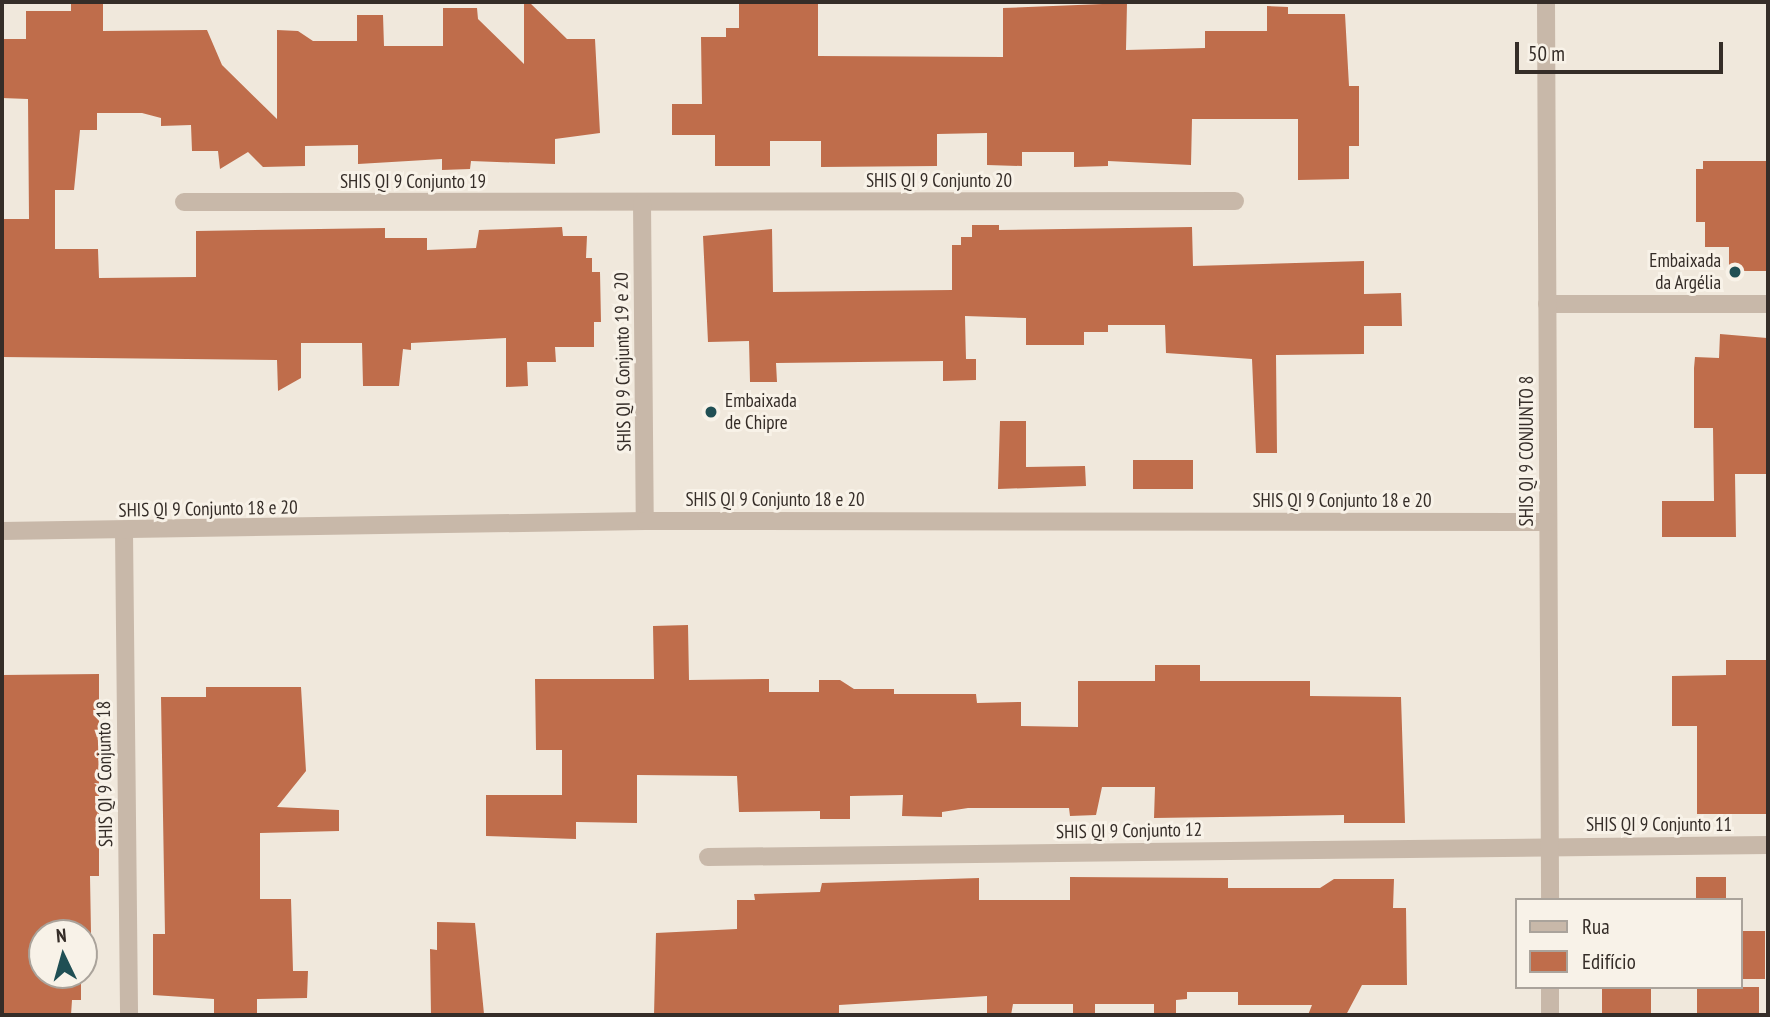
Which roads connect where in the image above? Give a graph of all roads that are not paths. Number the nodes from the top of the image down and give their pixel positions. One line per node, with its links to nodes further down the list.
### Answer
1 (1546, 2): 5 (street, SHIS QI 9 CONJUNTO 8)
2 (1235, 201): 4 (street, SHIS QI 9 Conjunto 20)
3 (184, 202): 4 (street, SHIS QI 9 Conjunto 19)
4 (642, 203): 7 (street, SHIS QI 9 Conjunto 19 e 20)
5 (1547, 304): 6 (street); 8 (street, SHIS QI 9 CONJUNTO 8)
6 (1768, 304)
7 (645, 521): 8 (street, SHIS QI 9 Conjunto 18 e 20); 10 (street, SHIS QI 9 Conjunto 18 e 20)
8 (1548, 522): 12 (street, SHIS QI 9 CONJUNTO 8)
9 (2, 531): 10 (street, SHIS QI 9 Conjunto 18 e 20)
10 (124, 532): 16 (street, SHIS QI 9 Conjunto 18)
11 (1768, 845): 12 (street, SHIS QI 9 Conjunto 11)
12 (1550, 847): 13 (street, SHIS QI 9 Conjunto 12); 14 (street, SHIS QI 9 CONJUNTO 8)
13 (708, 857)
14 (1550, 898)
15 (1550, 989): 17 (street)
16 (129, 1015)
17 (1550, 1015)

